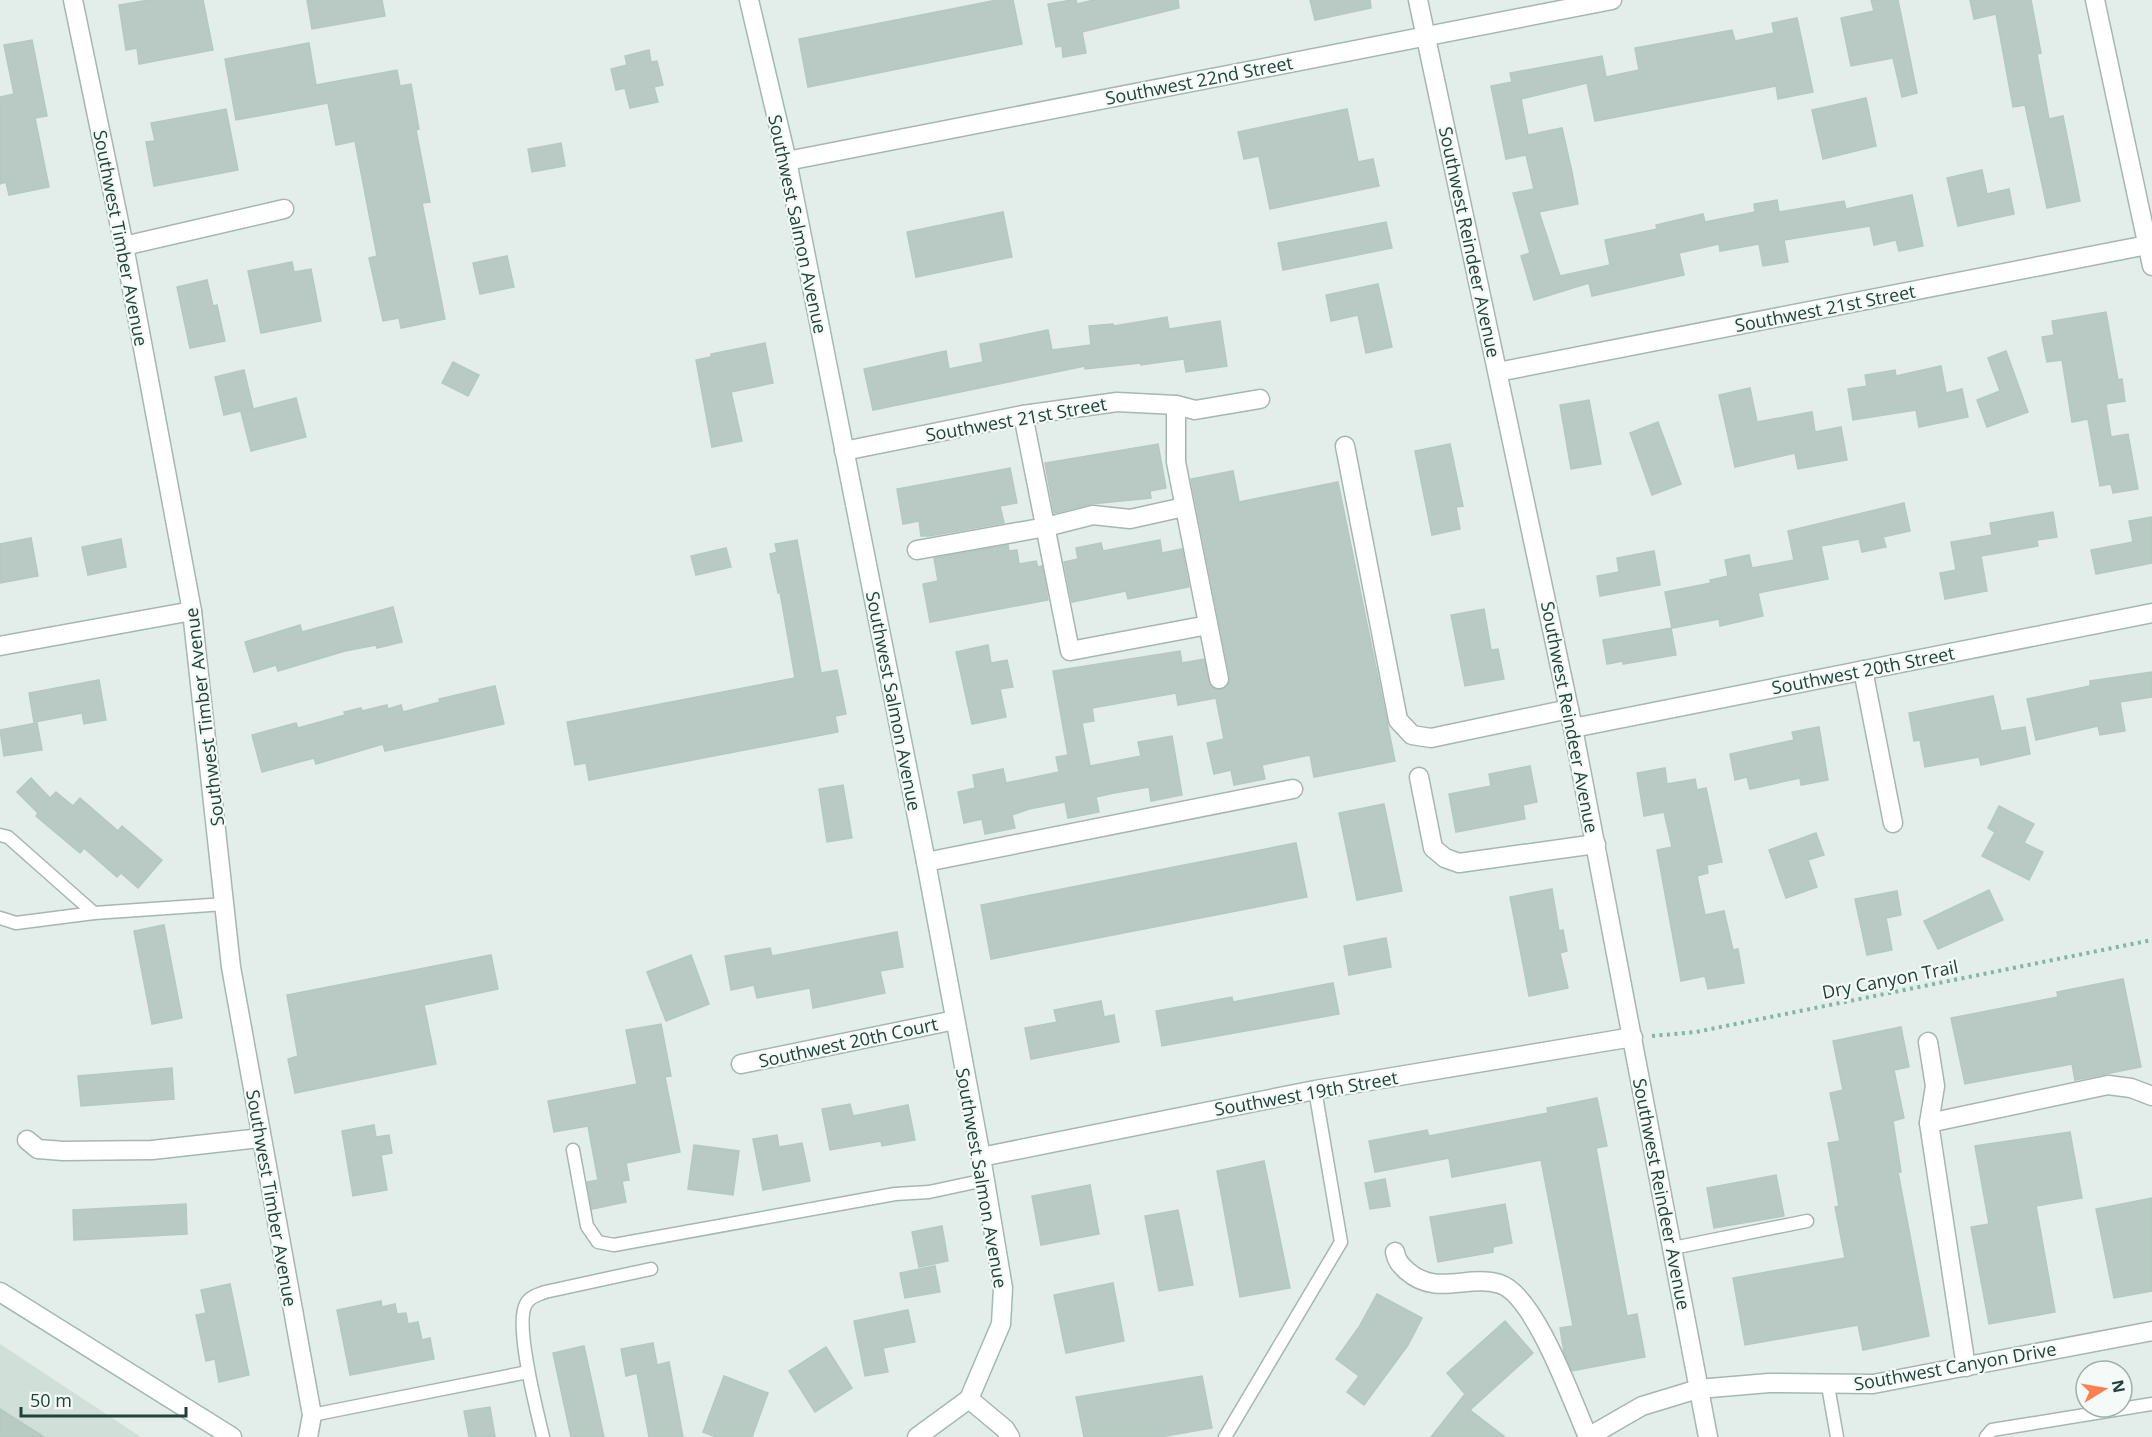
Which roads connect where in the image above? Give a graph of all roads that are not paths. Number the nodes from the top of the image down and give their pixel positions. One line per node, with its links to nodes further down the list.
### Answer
1 (73, 0): 10 (street, Southwest Timber Avenue)
2 (749, 0): 7 (street, Southwest Salmon Avenue)
3 (1418, 0): 6 (street, Southwest Reindeer Avenue)
4 (1612, 0): 6 (street, Southwest 22nd Street)
5 (2095, 0): 9 (street)
6 (1426, 36): 7 (street, Southwest 22nd Street); 12 (street, Southwest Reindeer Avenue)
7 (787, 161): 17 (street, Southwest Salmon Avenue)
8 (284, 209): 10 (street)
9 (2150, 245): 11 (street); 12 (street, Southwest 21st Street)
10 (124, 246): 21 (street, Southwest Timber Avenue)
11 (2152, 266)
12 (1498, 372): 27 (street, Southwest Reindeer Avenue)
13 (1260, 399): 14 (street, Southwest 21st Street)
14 (1176, 405): 15 (street, Southwest 21st Street); 18 (street)
15 (1023, 416): 17 (street, Southwest 21st Street); 19 (street)
16 (1345, 446): 27 (street)
17 (844, 451): 34 (street, Southwest Salmon Avenue)
18 (1184, 507): 19 (street); 23 (street)
19 (1046, 527): 20 (street); 23 (street)
20 (917, 550)
21 (192, 611): 24 (street); 35 (street, Southwest Timber Avenue)
22 (2152, 613): 25 (street, Southwest 20th Street)
23 (1208, 625): 26 (street)
24 (0, 646)
25 (1863, 670): 28 (street, Southwest 20th Street); 31 (street)
26 (1219, 679)
27 (1569, 709): 28 (street, Southwest Reindeer Avenue)
28 (1574, 728): 33 (street, Southwest Reindeer Avenue)
29 (1419, 777): 33 (street)
30 (1293, 789): 34 (street)
31 (1893, 823)
32 (0, 835): 36 (lane)
33 (1596, 844): 39 (street, Southwest Reindeer Avenue)
34 (926, 862): 38 (street, Southwest Salmon Avenue)
35 (225, 904): 36 (lane); 45 (street, Southwest Timber Avenue)
36 (94, 913): 37 (lane)
37 (0, 918)
38 (955, 1020): 41 (street, Southwest 20th Court); 48 (street, Southwest Salmon Avenue)
39 (1633, 1037): 42 (street, Southwest 19th Street); 51 (street, Southwest Reindeer Avenue)
40 (1928, 1042): 44 (street)
41 (741, 1064)
42 (1315, 1090): 48 (street, Southwest 19th Street); 68 (lane)
43 (2152, 1096): 44 (street)
44 (1929, 1123): 56 (street)
45 (261, 1138): 46 (street); 62 (street, Southwest Timber Avenue)
46 (27, 1140)
47 (573, 1150): 49 (lane)
48 (981, 1157): 49 (street, Southwest Salmon Avenue)
49 (985, 1180): 60 (street, Southwest Salmon Avenue)
50 (1807, 1221): 51 (lane)
51 (1673, 1248): 59 (street, Southwest Reindeer Avenue)
52 (1395, 1252): 69 (street)
53 (651, 1269): 57 (lane)
54 (0, 1292): 63 (street)
55 (2152, 1331): 56 (street, Southwest Canyon Drive)
56 (1965, 1367): 58 (street, Southwest Canyon Drive)
57 (528, 1372): 62 (lane); 65 (lane)
58 (1828, 1386): 59 (street, Southwest Canyon Drive); 71 (lane)
59 (1698, 1389): 69 (street, Southwest Canyon Drive); 70 (street, Southwest Reindeer Avenue)
60 (969, 1399): 66 (street); 67 (street)
61 (2152, 1404): 72 (lane)
62 (312, 1415): 64 (street, Southwest Timber Avenue)
63 (232, 1437)
64 (308, 1437)
65 (543, 1437)
66 (917, 1437)
67 (1010, 1437)
68 (1225, 1437)
69 (1588, 1437)
70 (1708, 1437)
71 (1837, 1437)
72 (1986, 1437)

